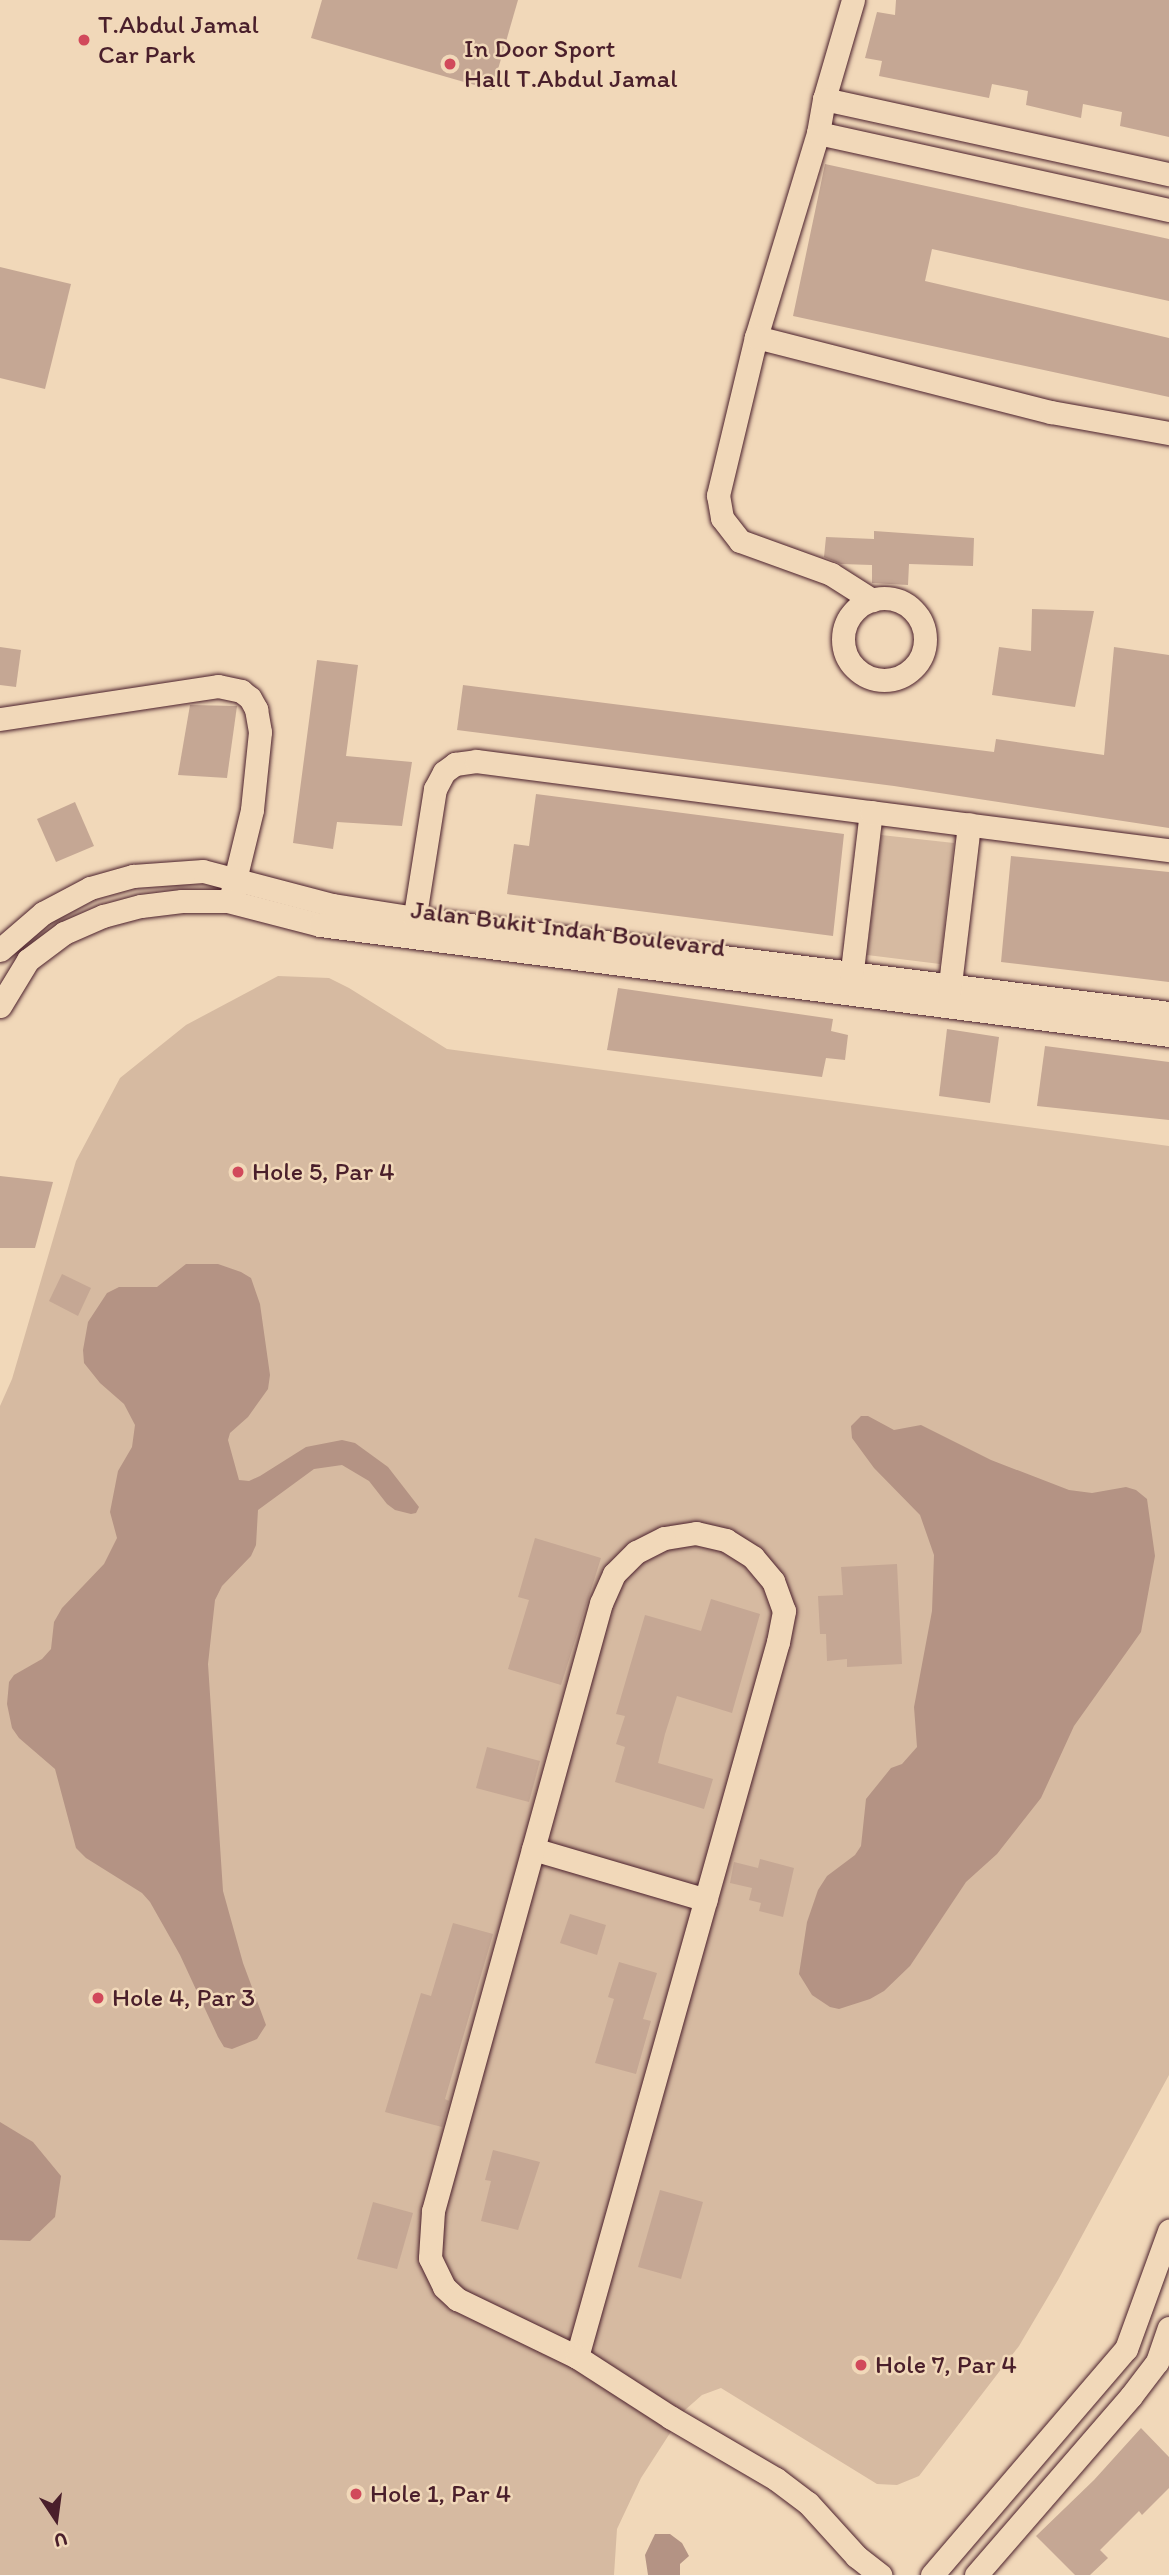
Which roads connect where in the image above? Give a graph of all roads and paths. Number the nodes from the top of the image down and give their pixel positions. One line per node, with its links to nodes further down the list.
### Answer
1 (853, 0): 2 (street)
2 (824, 99): 3 (street); 4 (street)
3 (818, 133): 5 (street); 6 (street)
4 (1169, 174)
5 (1169, 211)
6 (756, 337): 7 (street); 8 (street)
7 (1169, 433)
8 (872, 600)
9 (0, 719): 13 (street)
10 (871, 812): 11 (street); 15 (street); 17 (street)
11 (969, 824): 12 (street); 18 (street)
12 (1169, 850)
13 (237, 877): 14 (street); 15 (street); 16 (street)
14 (228, 901): 15 (street, Jalan Bukit Indah Boulevard); 19 (street, Jalan Bukit Indah Boulevard)
15 (413, 928): 17 (street)
16 (0, 950)
17 (851, 984): 18 (street)
18 (949, 996): 20 (street); 21 (street)
19 (0, 1006)
20 (1169, 1013)
21 (1169, 1035)
22 (533, 1849): 23 (street); 23 (street); 26 (street)
23 (706, 1900): 26 (street)
24 (1169, 2231): 29 (street)
25 (1169, 2328): 30 (street)
26 (577, 2357): 27 (street)
27 (862, 2565): 28 (street)
28 (880, 2575)
29 (932, 2575)
30 (976, 2575)

